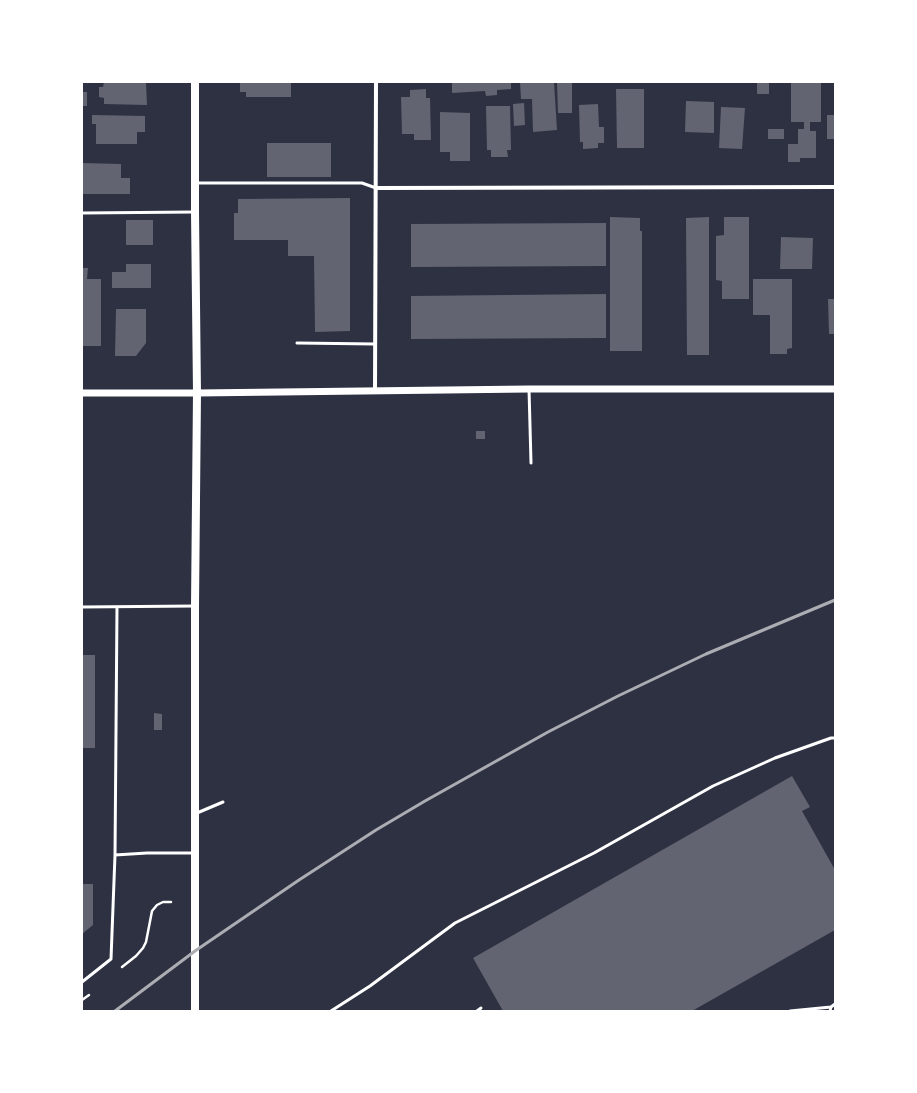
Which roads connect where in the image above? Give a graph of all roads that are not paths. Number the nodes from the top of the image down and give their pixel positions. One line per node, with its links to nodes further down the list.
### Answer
1 (195, 82): 3 (main road)
2 (376, 82): 5 (street)
3 (195, 183): 5 (lane); 6 (main road)
4 (835, 187): 5 (street)
5 (376, 188): 9 (street)
6 (195, 212): 7 (lane); 14 (main road)
7 (82, 213)
8 (298, 343): 9 (lane)
9 (375, 344): 12 (street)
10 (529, 389): 11 (street); 12 (street); 15 (lane)
11 (835, 389)
12 (375, 390): 14 (street)
13 (82, 393): 14 (street)
14 (197, 393): 16 (main road)
15 (531, 463)
16 (195, 606): 18 (lane); 21 (main road)
17 (82, 607): 18 (lane)
18 (117, 607): 23 (lane)
19 (835, 738): 29 (lane)
20 (223, 802): 21 (lane)
21 (195, 813): 22 (main road)
22 (195, 853): 23 (lane); 28 (main road)
23 (115, 855): 24 (lane)
24 (82, 982)
25 (835, 1004): 26 (lane)
26 (831, 1007): 31 (lane); 32 (lane)
27 (481, 1008): 30 (lane)
28 (195, 1011)
29 (331, 1011)
30 (476, 1011)
31 (790, 1011)
32 (830, 1011)

